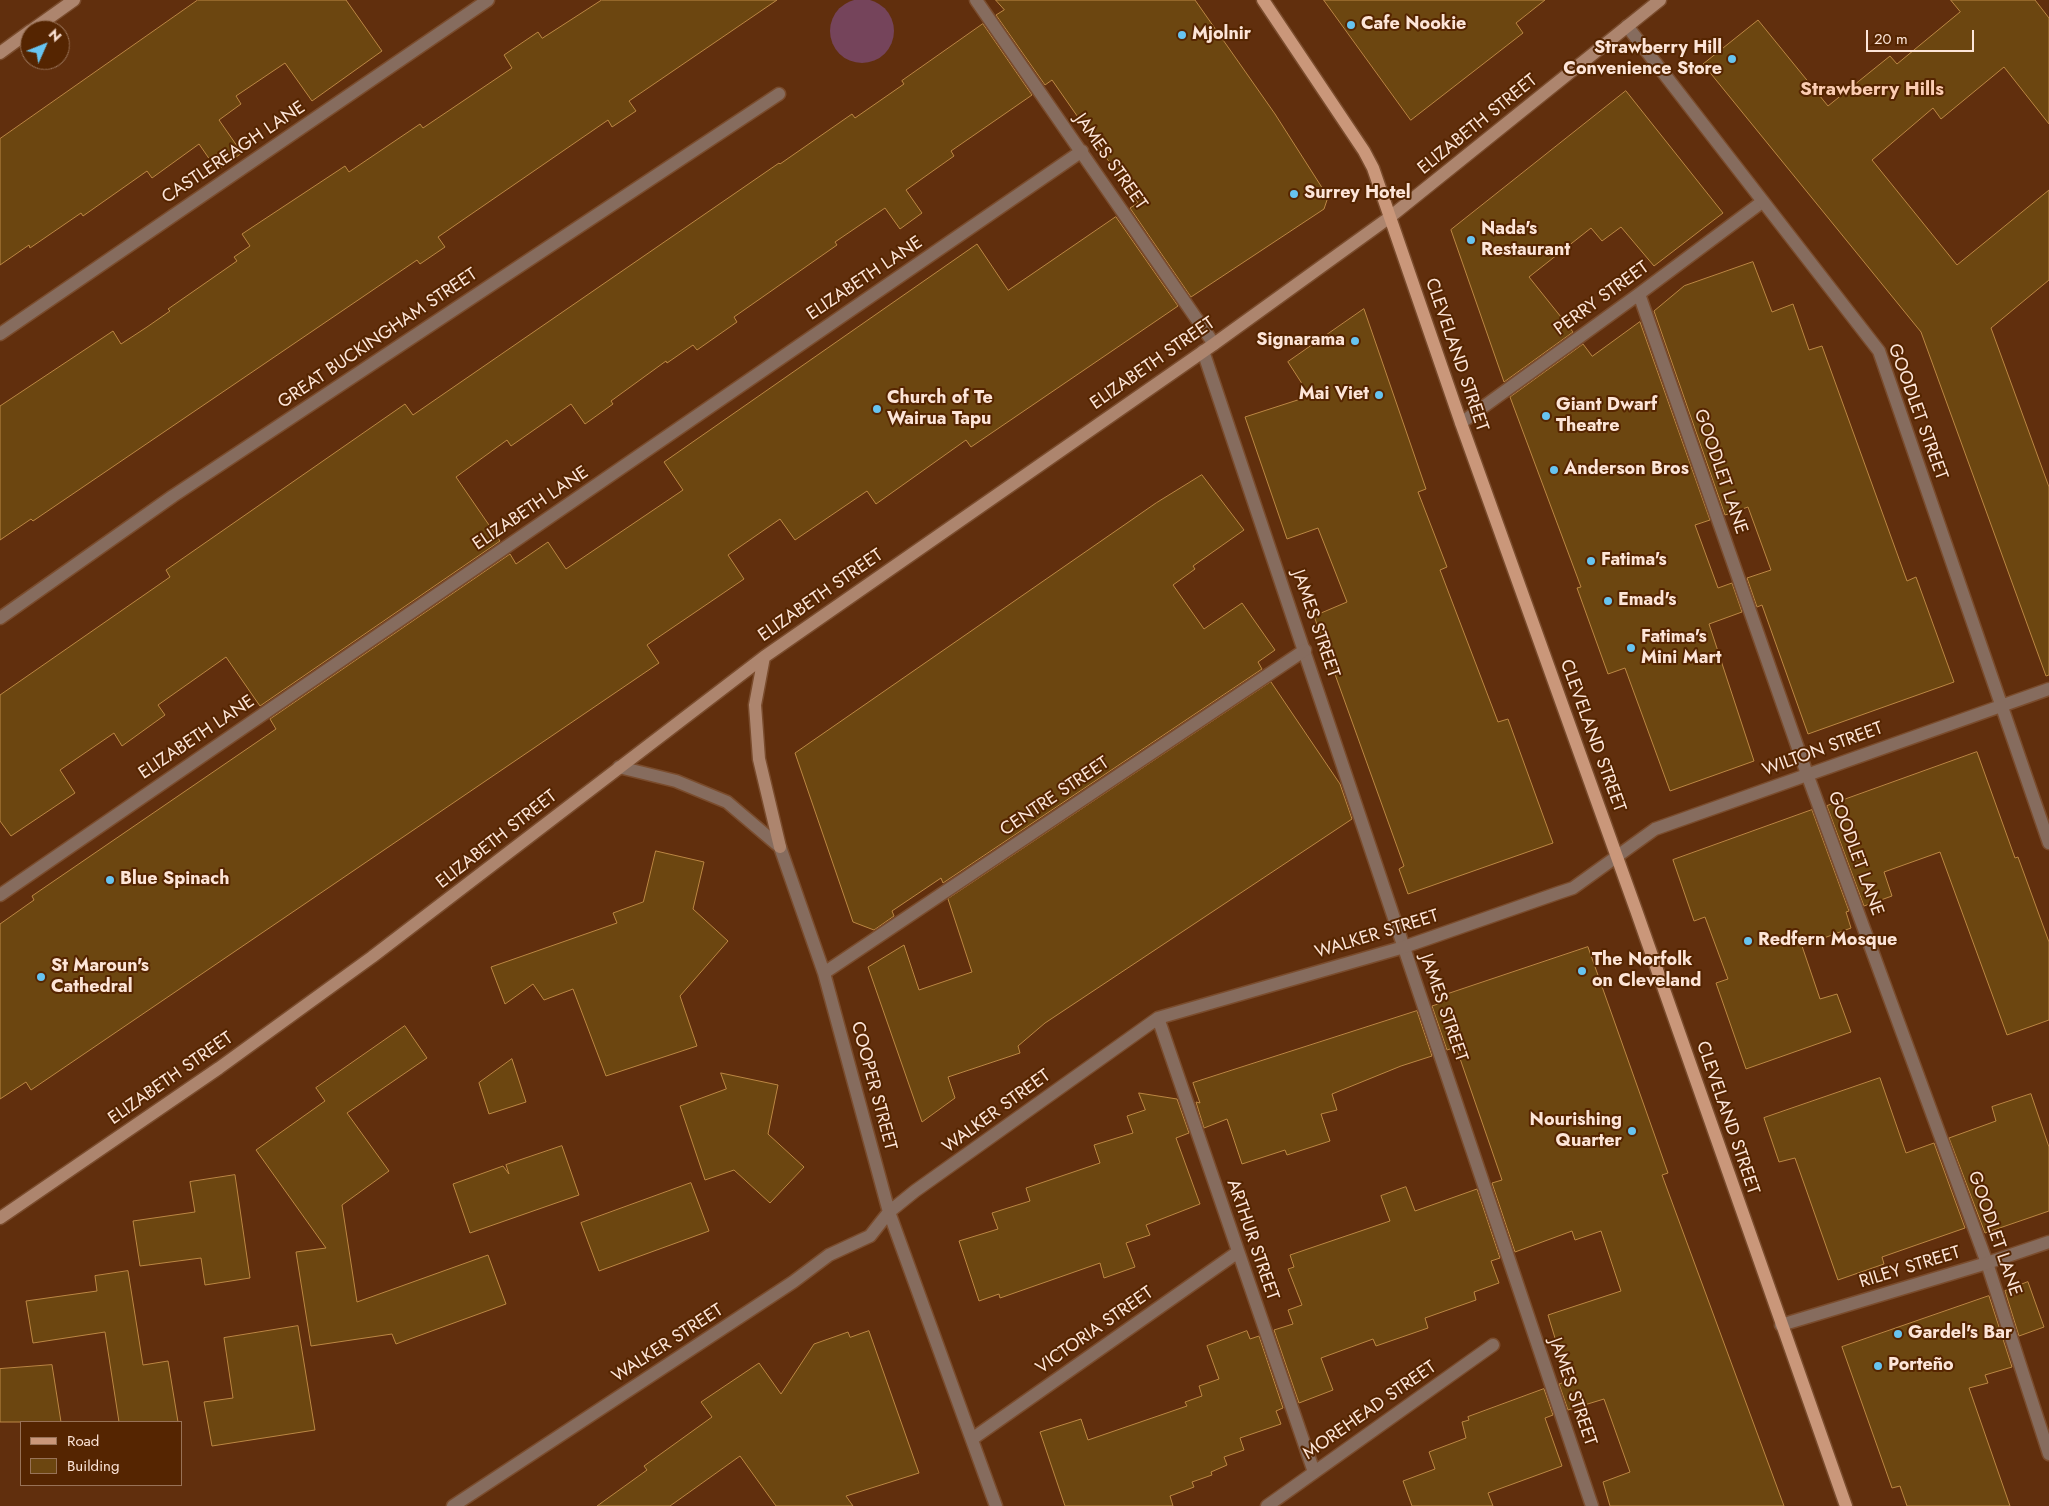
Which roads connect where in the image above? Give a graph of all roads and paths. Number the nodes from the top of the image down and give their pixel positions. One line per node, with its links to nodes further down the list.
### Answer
1 (74, 0): 6 (main road)
2 (488, 0): 15 (street, CASTLEREAGH LANE)
3 (976, 0): 11 (street, JAMES STREET)
4 (1262, 0): 13 (main road, CLEVELAND STREET)
5 (1660, 0): 7 (main road, ELIZABETH STREET)
6 (46, 20)
7 (1627, 26): 12 (street, GOODLET STREET); 13 (main road, ELIZABETH STREET)
8 (20, 39): 9 (main road)
9 (0, 53)
10 (779, 94): 18 (street, GREAT BUCKINGHAM STREET)
11 (1082, 151): 16 (street, JAMES STREET); 28 (street, ELIZABETH LANE)
12 (1762, 202): 14 (street, PERRY STREET); 22 (street, GOODLET STREET)
13 (1390, 217): 16 (main road, ELIZABETH STREET); 17 (main road, CLEVELAND STREET)
14 (1639, 294): 17 (street, PERRY STREET); 24 (street, GOODLET LANE)
15 (0, 334)
16 (1208, 348): 19 (street, JAMES STREET); 20 (main road, ELIZABETH STREET)
17 (1460, 423): 27 (main road, CLEVELAND STREET)
18 (0, 618)
19 (1305, 650): 29 (street, JAMES STREET); 30 (street, CENTRE STREET)
20 (764, 657): 23 (main road, ELIZABETH STREET); 26 (main road)
21 (2049, 689): 22 (street, WILTON STREET)
22 (2002, 706): 24 (street, WILTON STREET); 25 (street, GOODLET STREET)
23 (620, 767): 26 (street); 33 (main road, ELIZABETH STREET)
24 (1807, 774): 27 (street, WILTON STREET); 36 (street, GOODLET LANE)
25 (2049, 843)
26 (780, 847): 30 (street, COOPER STREET)
27 (1616, 858): 29 (street, WALKER STREET); 37 (main road, CLEVELAND STREET)
28 (0, 895)
29 (1404, 947): 31 (street, WALKER STREET); 45 (street, JAMES STREET)
30 (824, 973): 32 (street, COOPER STREET)
31 (1158, 1018): 32 (street, WALKER STREET); 35 (street, ARTHUR STREET)
32 (889, 1212): 39 (street, COOPER STREET); 42 (street, WALKER STREET)
33 (0, 1218)
34 (2049, 1242): 36 (street, RILEY STREET)
35 (1238, 1252): 39 (street, VICTORIA STREET); 41 (street, ARTHUR STREET)
36 (1987, 1263): 37 (street, RILEY STREET); 40 (street, GOODLET LANE)
37 (1782, 1325): 46 (main road, CLEVELAND STREET)
38 (1493, 1345): 41 (street, MOREHEAD STREET)
39 (972, 1439): 43 (street, COOPER STREET)
40 (2049, 1454)
41 (1314, 1472): 44 (street, MOREHEAD STREET)
42 (453, 1506)
43 (996, 1506)
44 (1267, 1506)
45 (1592, 1506)
46 (1846, 1506)

